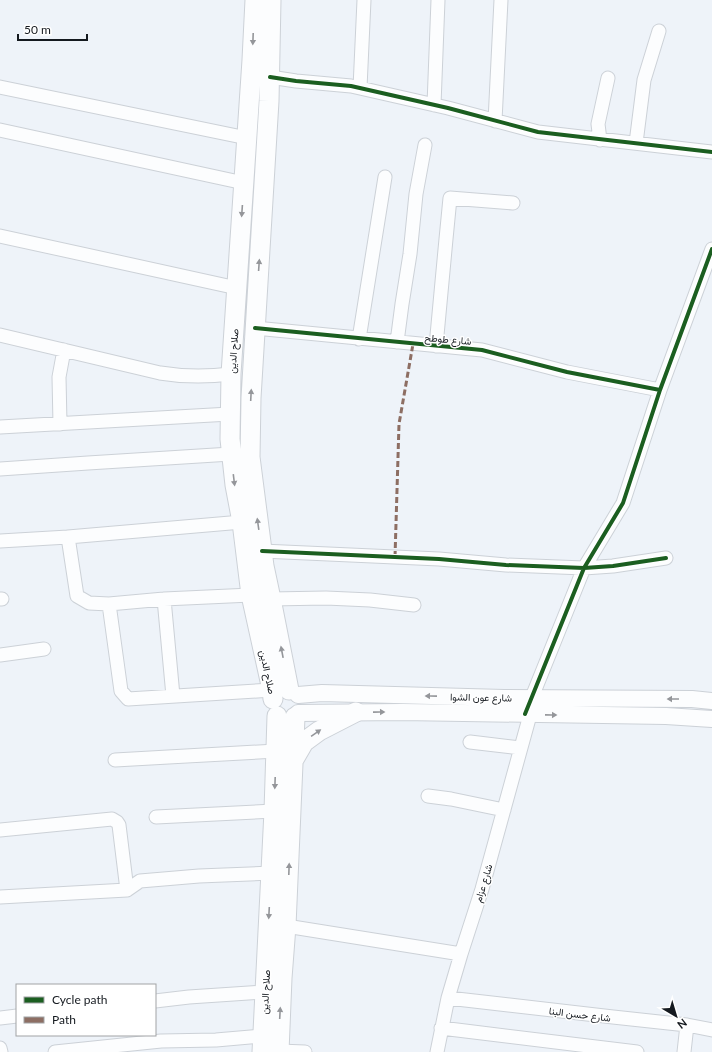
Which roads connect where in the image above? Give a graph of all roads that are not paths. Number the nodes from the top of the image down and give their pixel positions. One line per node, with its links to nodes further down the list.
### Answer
1 (255, 0): 14 (highway, صلاح الدين, one-way to 14)
2 (272, 0): 7 (highway, صلاح الدين)
3 (364, 0): 10 (street)
4 (438, 0): 11 (street)
5 (501, 0): 12 (street)
6 (659, 31): 16 (street)
7 (270, 77): 10 (street); 25 (highway, صلاح الدين, one-way to 7)
8 (608, 78): 15 (street)
9 (0, 87): 14 (street)
10 (360, 88): 11 (street)
11 (434, 105): 12 (street)
12 (495, 121): 15 (street)
13 (0, 130): 20 (street)
14 (247, 138): 20 (highway, صلاح الدين)
15 (600, 140): 16 (street)
16 (636, 143): 18 (street)
17 (425, 145): 28 (street)
18 (712, 152)
19 (385, 177): 27 (street)
20 (244, 183): 24 (highway, صلاح الدين, one-way to 24)
21 (513, 203): 29 (street)
22 (0, 236): 24 (street)
23 (712, 249): 32 (street, شارع عزام)
24 (237, 288): 31 (highway, صلاح الدين)
25 (255, 328): 27 (street, شارع طوطح); 41 (highway, صلاح الدين, one-way to 25)
26 (0, 335): 30 (street)
27 (359, 339): 28 (street, شارع طوطح)
28 (397, 342): 29 (street, شارع طوطح)
29 (436, 346): 32 (street, شارع طوطح)
30 (64, 350): 31 (street); 34 (street)
31 (231, 374): 33 (highway, صلاح الدين)
32 (660, 390): 43 (street, شارع عزام)
33 (230, 414): 34 (street); 36 (highway, صلاح الدين)
34 (60, 424): 35 (street)
35 (0, 427)
36 (231, 454): 37 (street); 38 (highway, صلاح الدين, one-way to 38)
37 (0, 469)
38 (242, 522): 39 (street); 44 (highway, صلاح الدين)
39 (68, 537): 40 (street); 47 (street)
40 (0, 541)
41 (262, 550): 43 (street); 46 (highway, صلاح الدين)
42 (666, 558): 43 (street)
43 (584, 568): 52 (street, شارع عزام)
44 (251, 595): 45 (street); 54 (highway, صلاح الدين)
45 (164, 599): 47 (street); 51 (street)
46 (271, 599): 48 (street); 54 (highway, صلاح الدين, one-way to 46)
47 (109, 604): 51 (street)
48 (414, 605)
49 (44, 649): 50 (street)
50 (0, 655)
51 (174, 696): 54 (street)
52 (532, 698): 53 (main road, شارع عون الشوا, one-way to 52); 54 (main road, شارع عون الشوا, one-way to 54); 56 (street, شارع عزام)
53 (712, 701)
54 (286, 703): 55 (main road, شارع عون الشوا); 60 (highway, صلاح الدين); 62 (highway, صلاح الدين)
55 (356, 712): 56 (main road, شارع عون الشوا, one-way to 56); 62 (highway, one-way to 55)
56 (527, 714): 57 (main road, شارع عون الشوا, one-way to 57); 59 (street, شارع عزام)
57 (712, 719)
58 (470, 742): 59 (street)
59 (520, 748): 64 (street, شارع عزام)
60 (276, 751): 61 (street); 65 (highway, صلاح الدين, one-way to 65)
61 (115, 760)
62 (293, 763): 71 (highway, صلاح الدين, one-way to 62)
63 (428, 796): 64 (street)
64 (504, 810): 72 (street, شارع عزام)
65 (274, 811): 66 (street); 68 (highway, صلاح الدين)
66 (156, 816)
67 (0, 830): 69 (street)
68 (272, 873): 69 (street); 73 (highway, صلاح الدين, one-way to 73)
69 (126, 890): 70 (street)
70 (0, 897)
71 (286, 926): 72 (street); 82 (highway, صلاح الدين, one-way to 71)
72 (461, 954): 74 (street, شارع عزام)
73 (265, 992): 75 (street); 82 (highway, صلاح الدين)
74 (448, 998): 78 (street, شارع حسن البنا); 79 (street, شارع عزام)
75 (156, 1001)
76 (16, 1016): 77 (street)
77 (0, 1018)
78 (687, 1025): 80 (street, شارع حسن البنا); 88 (street)
79 (441, 1028): 86 (street, شارع عزام); 87 (street)
80 (712, 1030)
81 (0, 1048): 83 (street)
82 (270, 1048): 84 (street); 85 (street)
83 (1, 1052)
84 (55, 1052)
85 (306, 1052)
86 (437, 1052)
87 (637, 1052)
88 (684, 1052)

